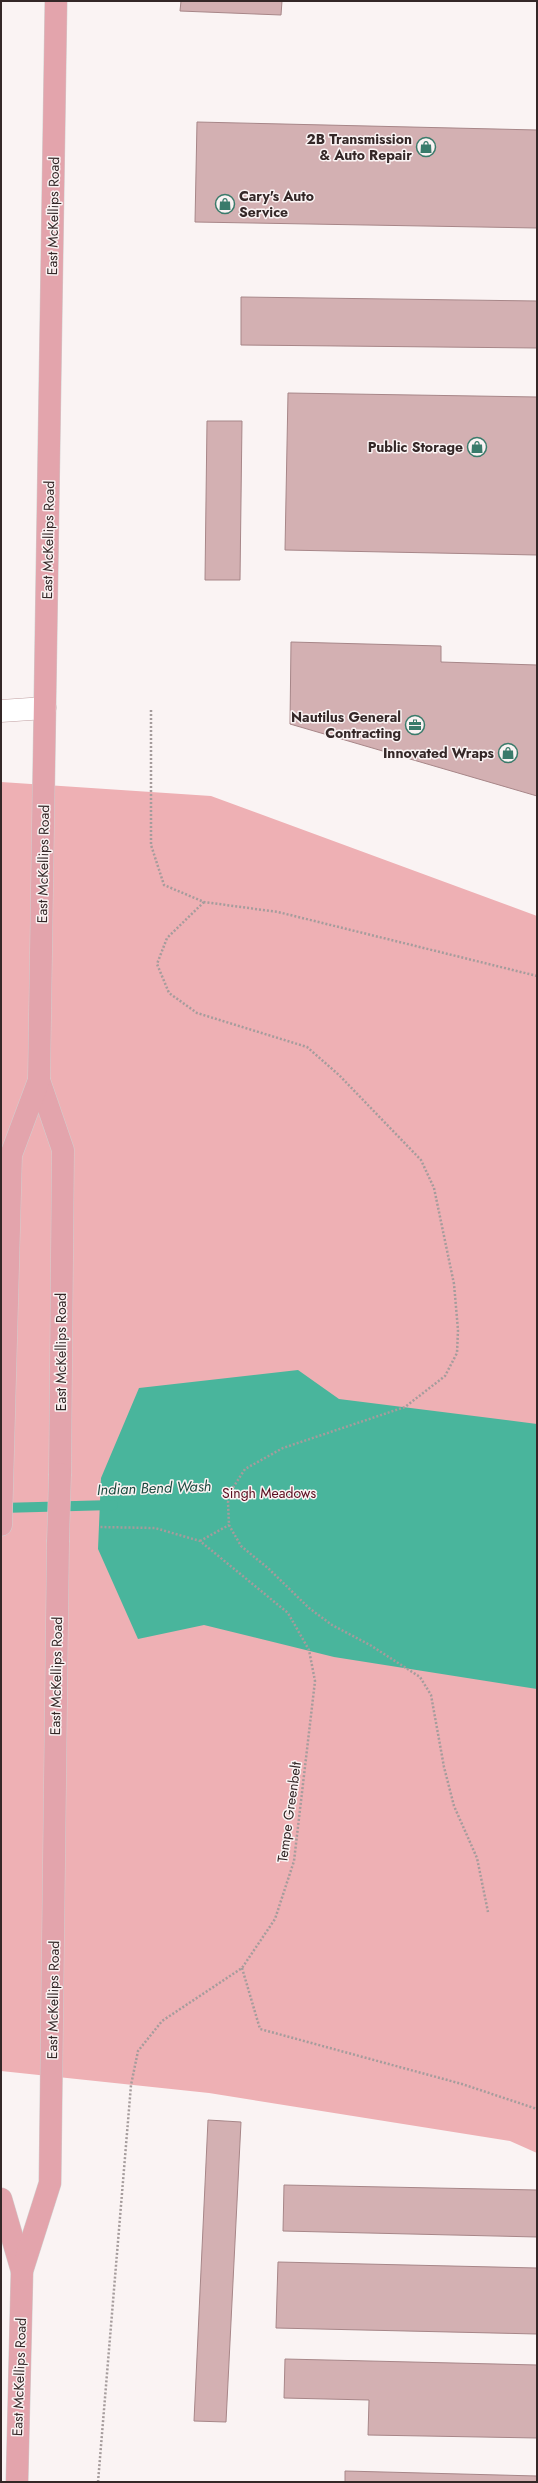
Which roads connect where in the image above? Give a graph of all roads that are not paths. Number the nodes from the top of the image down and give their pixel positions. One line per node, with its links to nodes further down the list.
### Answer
1 (56, 1): 2 (main road, East McKellips Road)
2 (45, 708): 3 (lane); 4 (main road, East McKellips Road)
3 (1, 711)
4 (38, 1080): 5 (main road, East McKellips Road); 7 (main road, East McKellips Road, bridge)
5 (1, 1525)
6 (1, 2199): 7 (main road, East McKellips Road)
7 (22, 2271): 8 (main road, East McKellips Road)
8 (17, 2482)

